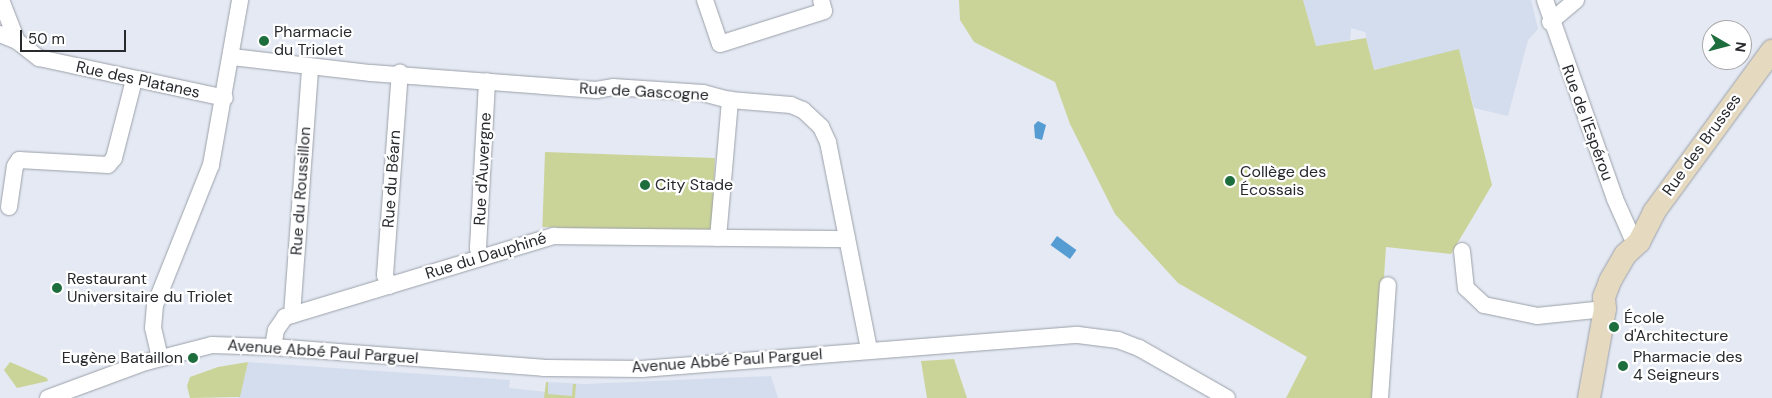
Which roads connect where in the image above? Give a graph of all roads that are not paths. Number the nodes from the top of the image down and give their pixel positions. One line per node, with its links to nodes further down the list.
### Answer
1 (1, 0): 9 (street)
2 (238, 0): 11 (street)
3 (706, 0): 4 (street)
4 (821, 0)
5 (1544, 0): 7 (street, Rue de l'Espérou)
6 (1576, 0): 7 (street)
7 (1550, 22): 22 (street, Rue de l'Espérou)
8 (0, 34): 9 (street, Rue des Platanes)
9 (18, 41): 15 (street, Rue des Platanes)
10 (1772, 51): 22 (street, Rue des Brusses)
11 (232, 58): 13 (street, Rue de Gascogne); 17 (street)
12 (1772, 66): 22 (street, Rue des Brusses)
13 (310, 68): 14 (street, Rue de Gascogne); 28 (street, Rue du Roussillon)
14 (400, 73): 16 (street, Rue de Gascogne); 26 (street, Rue du Béarn)
15 (134, 80): 17 (street, Rue des Platanes); 19 (street)
16 (487, 82): 18 (street, Rue de Gascogne); 24 (street, Rue d'Auvergne)
17 (225, 98): 31 (street)
18 (730, 100): 20 (street); 21 (street, Rue de Gascogne)
19 (9, 207)
20 (718, 238): 21 (street, Rue du Dauphiné); 24 (street, Rue du Dauphiné)
21 (847, 239): 30 (street, Rue de Gascogne)
22 (1639, 242): 27 (street, Rue des Brusses)
23 (1462, 251): 27 (street)
24 (481, 256): 26 (street, Rue du Dauphiné)
25 (1388, 285): 34 (street)
26 (389, 286): 28 (street, Rue du Dauphiné)
27 (1606, 308): 35 (street, Rue des Brusses)
28 (292, 315): 29 (street)
29 (273, 347): 30 (street, Avenue Abbé Paul Parguel); 31 (street, Avenue Abbé Paul Parguel)
30 (869, 350): 33 (street, Avenue Abbé Paul Parguel)
31 (160, 358): 32 (street, Avenue Abbé Paul Parguel)
32 (48, 398)
33 (1227, 398)
34 (1380, 398)
35 (1589, 398)

